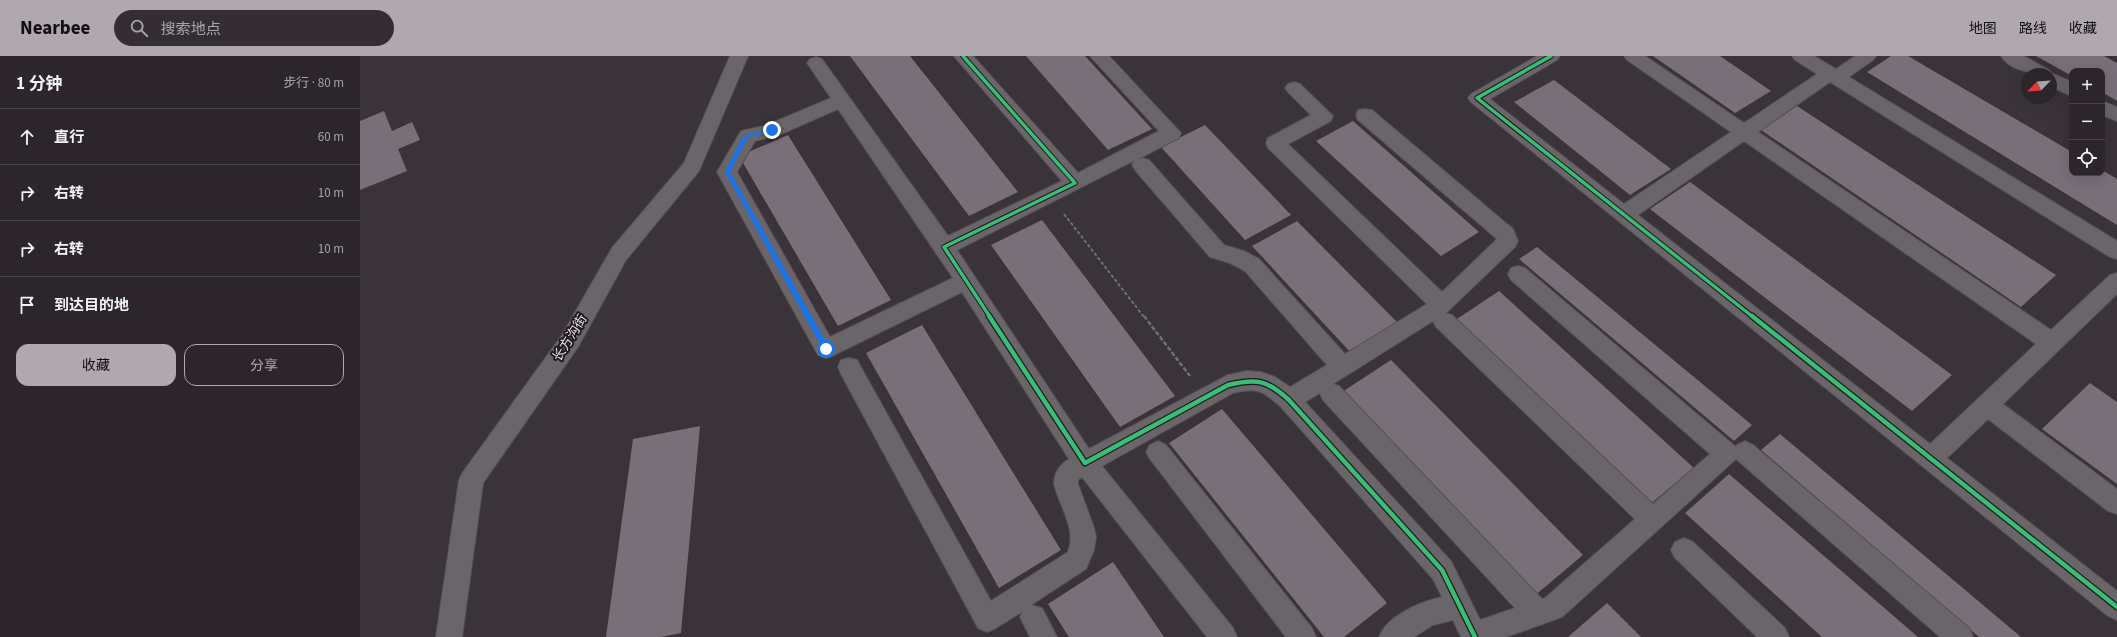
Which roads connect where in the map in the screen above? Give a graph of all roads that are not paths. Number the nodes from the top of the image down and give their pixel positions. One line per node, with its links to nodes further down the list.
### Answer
1 (739, 56): 46 (street, 长方沟街)
2 (963, 56): 21 (street)
3 (1099, 56): 21 (street)
4 (1552, 56): 22 (street)
5 (1633, 56): 19 (street)
6 (1800, 56): 11 (street)
7 (1867, 56): 11 (street)
8 (2010, 56): 10 (street)
9 (816, 63): 15 (street)
10 (2031, 68)
11 (1833, 76): 19 (street); 24 (street)
12 (2057, 82): 14 (street)
13 (1294, 88): 28 (street)
14 (2069, 88)
15 (842, 100): 23 (street); 26 (street)
16 (2105, 109): 18 (street)
17 (1365, 115): 28 (street)
18 (2117, 115)
19 (1744, 132): 22 (street); 29 (street)
20 (1142, 165): 31 (street)
21 (1075, 183): 23 (street)
22 (1624, 214): 37 (street)
23 (944, 247): 26 (street)
24 (2117, 251)
25 (1518, 274): 40 (street)
26 (966, 281): 38 (street)
27 (2117, 281): 29 (street)
28 (1443, 313): 31 (street); 40 (street)
29 (2052, 343): 34 (street)
30 (849, 367): 38 (street)
31 (1343, 367): 33 (street)
32 (1331, 393): 44 (street)
33 (1289, 400): 38 (street); 42 (street)
34 (1987, 405): 37 (street); 39 (street)
35 (1158, 452): 48 (street)
36 (1745, 452): 51 (street)
37 (1931, 458): 43 (street)
38 (1085, 463): 47 (street)
39 (2117, 504)
40 (1653, 520): 44 (street)
41 (1684, 550): 50 (street)
42 (1460, 606): 45 (street); 49 (street)
43 (2117, 606)
44 (1537, 613): 45 (street)
45 (1474, 636)
46 (449, 637)
47 (1224, 637)
48 (1303, 637)
49 (1392, 637)
50 (1776, 637)
51 (1960, 637)

